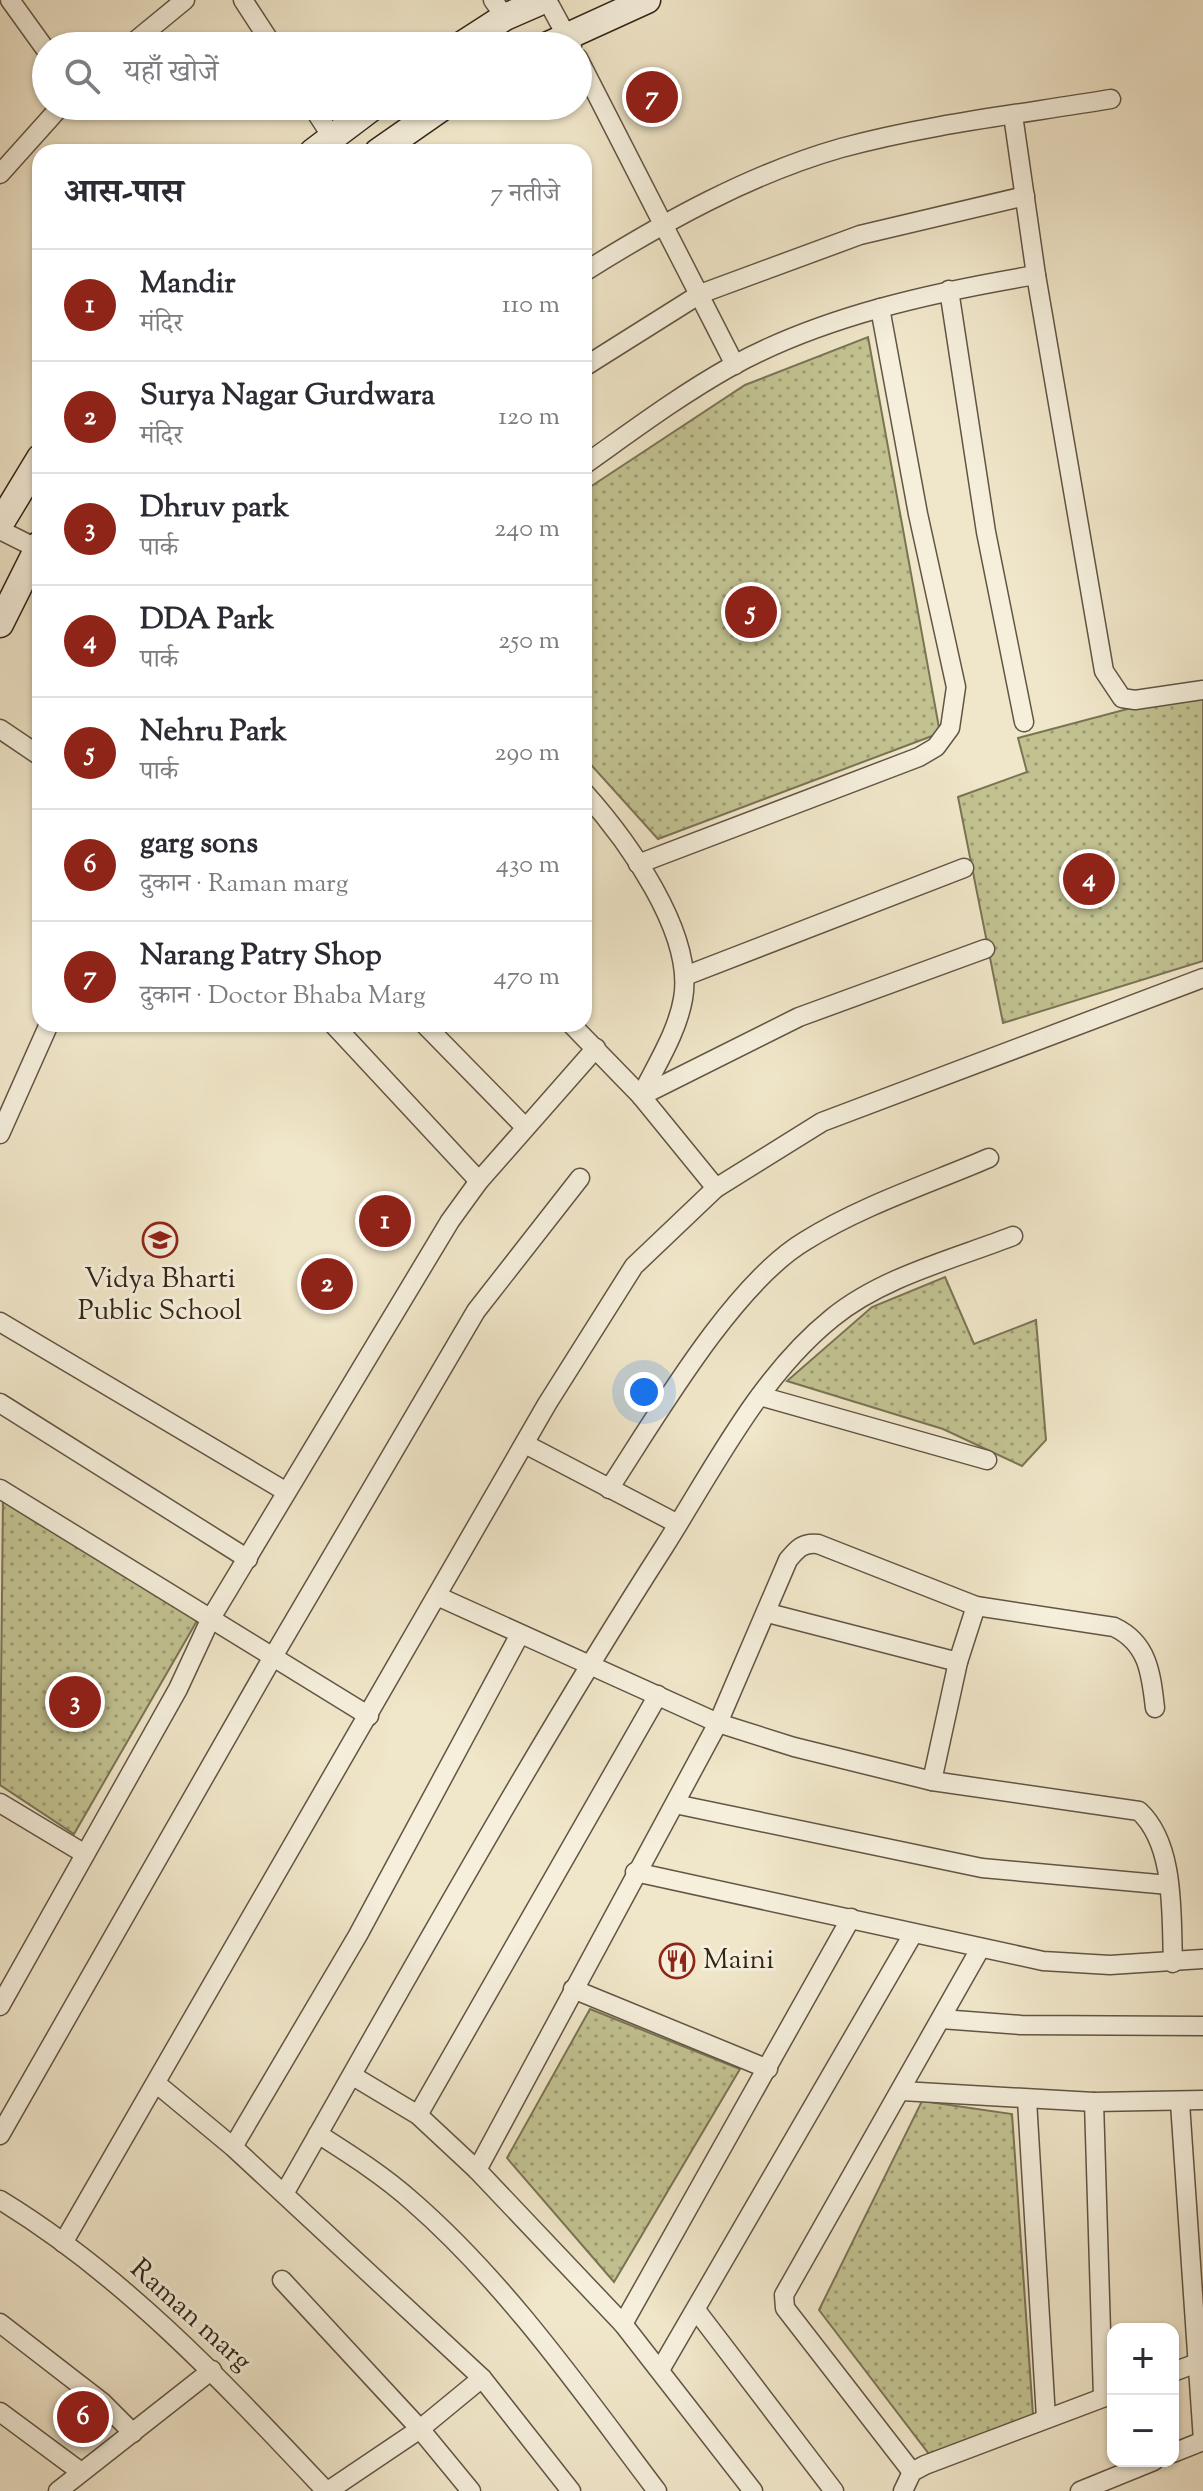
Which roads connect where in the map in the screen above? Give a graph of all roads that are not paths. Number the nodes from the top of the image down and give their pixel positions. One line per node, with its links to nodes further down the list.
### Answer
1 (10, 0): 7 (street)
2 (185, 0): 8 (street)
3 (243, 0): 9 (street)
4 (546, 0): 6 (street); 11 (street)
5 (647, 0): 12 (street)
6 (499, 8): 10 (street)
7 (33, 32)
8 (146, 32)
9 (264, 32)
10 (474, 32)
11 (560, 32)
12 (591, 32)
13 (592, 94): 24 (street)
14 (1111, 99): 15 (street)
15 (1013, 115): 23 (street); 24 (street)
16 (48, 120): 22 (street)
17 (316, 120): 20 (street)
18 (355, 120): 20 (street)
19 (424, 120): 21 (street)
20 (323, 144)
21 (389, 144)
22 (0, 174)
23 (1025, 196): 26 (street); 28 (street)
24 (662, 224): 25 (street); 28 (street)
25 (592, 267)
26 (1036, 275): 27 (street); 38 (street)
27 (949, 290): 29 (street); 39 (street)
28 (700, 294): 30 (street); 31 (street)
29 (880, 308): 31 (street); 43 (street)
30 (592, 362)
31 (735, 365): 32 (street)
32 (592, 459)
33 (32, 472): 34 (street)
34 (0, 527): 35 (street)
35 (32, 543)
36 (32, 561): 37 (street)
37 (0, 624)
38 (1203, 690)
39 (1024, 722)
40 (0, 729): 41 (street)
41 (32, 751)
42 (592, 803): 43 (street)
43 (638, 864): 46 (street)
44 (964, 868): 46 (street)
45 (985, 949): 53 (street)
46 (685, 976): 53 (street)
47 (1203, 978): 59 (street)
48 (45, 1032): 55 (street)
49 (340, 1032): 58 (street)
50 (432, 1032): 54 (street)
51 (579, 1032): 52 (street)
52 (596, 1048): 53 (street); 54 (street)
53 (641, 1096): 59 (street)
54 (525, 1127): 58 (street)
55 (0, 1134)
56 (989, 1158): 66 (street)
57 (580, 1178): 76 (street)
58 (479, 1181): 68 (street)
59 (716, 1188): 64 (street)
60 (1013, 1236): 62 (street)
61 (0, 1322): 68 (street)
62 (760, 1396): 65 (street); 69 (street)
63 (0, 1403): 70 (street)
64 (525, 1444): 66 (street); 71 (street)
65 (987, 1460)
66 (609, 1489): 69 (street)
67 (0, 1490): 74 (street)
68 (285, 1491): 70 (street)
69 (678, 1524): 78 (street)
70 (248, 1559): 74 (street)
71 (437, 1596): 75 (street); 81 (street)
72 (976, 1606): 73 (street); 77 (street); 80 (street)
73 (768, 1613): 77 (street); 82 (street)
74 (211, 1618): 76 (street); 86 (street)
75 (519, 1636): 78 (street); 110 (street)
76 (274, 1655): 81 (street); 109 (street)
77 (958, 1662): 83 (street)
78 (587, 1667): 79 (street); 100 (street)
79 (658, 1695): 82 (street); 107 (street)
80 (1155, 1708)
81 (369, 1716): 101 (street)
82 (718, 1723): 83 (street); 85 (street)
83 (932, 1781): 88 (street)
84 (0, 1803): 86 (street)
85 (675, 1804): 87 (street); 88 (street)
86 (85, 1854): 94 (street)
87 (635, 1872): 89 (street); 95 (street)
88 (1169, 1885): 93 (street)
89 (851, 1918): 90 (street); 99 (street)
90 (913, 1934): 91 (street); 116 (street)
91 (980, 1949): 93 (street); 97 (street)
92 (1203, 1959): 93 (street)
93 (1173, 1963)
94 (6, 1980): 96 (street)
95 (573, 1989): 99 (street); 111 (street)
96 (0, 2006)
97 (941, 2019): 98 (street); 102 (street)
98 (1203, 2026)
99 (768, 2069): 118 (street)
100 (353, 2076): 107 (street); 108 (street)
101 (157, 2084): 110 (street); 114 (street)
102 (902, 2091): 103 (street); 134 (street)
103 (1027, 2100): 105 (street); 127 (street)
104 (1203, 2100): 106 (street)
105 (1094, 2102): 106 (street); 123 (street)
106 (1180, 2103): 119 (street)
107 (418, 2115): 111 (street)
108 (318, 2134): 112 (street); 139 (street)
109 (0, 2135)
110 (233, 2147): 112 (street)
111 (477, 2170): 118 (street)
112 (284, 2194): 124 (street)
113 (0, 2200): 114 (street, Raman marg)
114 (63, 2243): 120 (street, Raman marg)
115 (282, 2280): 128 (street)
116 (696, 2310): 121 (street); 141 (street)
117 (0, 2323): 129 (street)
118 (623, 2324): 121 (street)
119 (1197, 2363): 122 (street); 130 (street)
120 (212, 2370): 129 (street); 136 (street, Raman marg)
121 (660, 2370): 140 (street)
122 (1179, 2370)
123 (1107, 2374)
124 (482, 2378): 128 (street); 138 (street)
125 (1107, 2395): 127 (street)
126 (0, 2412): 133 (street)
127 (1046, 2418): 134 (street)
128 (420, 2429): 136 (street); 137 (street)
129 (133, 2433): 133 (street)
130 (1203, 2441): 131 (street)
131 (1179, 2451)
132 (1139, 2467): 143 (street)
133 (81, 2472): 135 (street)
134 (912, 2472): 142 (street)
135 (58, 2491)
136 (327, 2491)
137 (471, 2491)
138 (571, 2491)
139 (657, 2491)
140 (753, 2491)
141 (834, 2491)
142 (903, 2491)
143 (1080, 2491)

